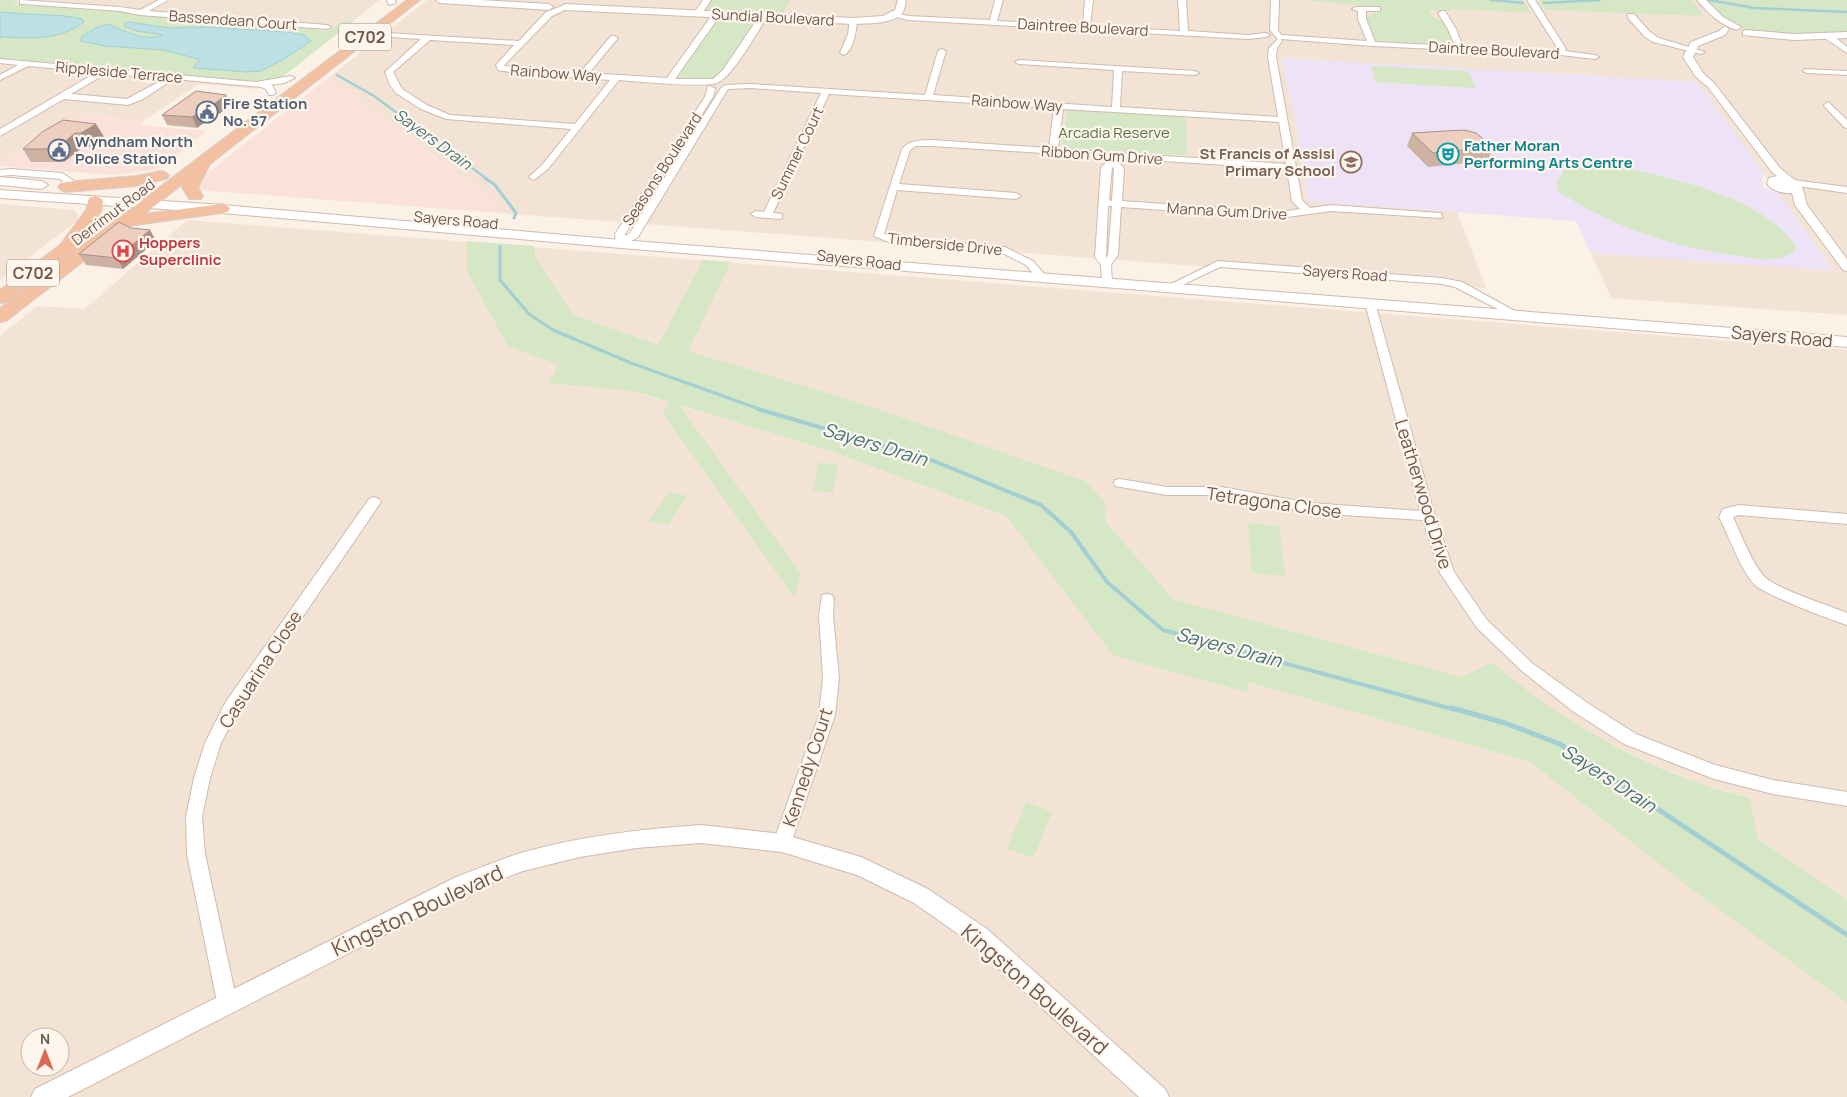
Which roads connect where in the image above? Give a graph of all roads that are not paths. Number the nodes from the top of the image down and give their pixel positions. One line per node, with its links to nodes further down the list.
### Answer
1 (164, 0): 19 (street)
2 (415, 0): 83 (highway, Derrimut Road / C702)
3 (440, 0): 15 (street, Sundial Boulevard)
4 (502, 0): 15 (street, Sundial Boulevard)
5 (708, 0): 20 (street)
6 (999, 0): 28 (street)
7 (1089, 0): 30 (street)
8 (1182, 0): 33 (street)
9 (1275, 0): 39 (street)
10 (1531, 0): 49 (street)
11 (1701, 0): 26 (street)
12 (392, 1): 63 (highway, Derrimut Road / C702)
13 (23, 2): 19 (street, Bassendean Court)
14 (901, 3): 23 (street)
15 (558, 5): 20 (street, Sundial Boulevard); 40 (street, Rainbow Way)
16 (1377, 9): 41 (street)
17 (1433, 12): 18 (street)
18 (1442, 12): 21 (street); 42 (street)
19 (140, 13): 29 (street, Bassendean Court)
20 (698, 13): 22 (street, Sundial Boulevard)
21 (1455, 13)
22 (717, 14): 24 (street, Sundial Boulevard); 65 (street)
23 (894, 15): 27 (street, Sundial Boulevard); 28 (street, Daintree Boulevard)
24 (763, 16): 27 (street, Sundial Boulevard); 66 (street, Seasons Boulevard)
25 (1632, 16): 43 (street)
26 (1720, 19): 31 (street); 32 (street)
27 (853, 21): 48 (street)
28 (993, 22): 30 (street, Daintree Boulevard)
29 (327, 26)
30 (1086, 28): 33 (street, Daintree Boulevard)
31 (1725, 29): 32 (street); 43 (street)
32 (1741, 31): 36 (street); 47 (street)
33 (1184, 33): 39 (street, Daintree Boulevard)
34 (390, 35): 37 (street)
35 (1847, 35): 36 (street)
36 (1828, 36): 45 (street)
37 (428, 37): 40 (street); 79 (street)
38 (614, 38): 60 (street)
39 (1273, 38): 41 (street, Daintree Boulevard); 77 (street)
40 (521, 43): 60 (street, Rainbow Way)
41 (1372, 44): 42 (street, Daintree Boulevard)
42 (1460, 49): 49 (street, Daintree Boulevard)
43 (1690, 49): 47 (street); 69 (street)
44 (942, 51): 73 (street)
45 (1847, 51)
46 (833, 52): 48 (street)
47 (1701, 52): 69 (street)
48 (844, 53): 50 (street)
49 (1560, 53): 51 (street, Daintree Boulevard)
50 (855, 54)
51 (1595, 57)
52 (0, 61): 54 (street, Rippleside Terrace)
53 (1019, 62): 55 (street)
54 (26, 64): 56 (street, Rippleside Terrace); 62 (street)
55 (1118, 68): 58 (street); 76 (street)
56 (105, 71): 61 (street, Rippleside Terrace); 72 (street)
57 (1807, 71): 59 (street)
58 (1195, 73)
59 (1847, 74)
60 (582, 76): 64 (street, Rainbow Way)
61 (172, 77): 67 (street, Rippleside Terrace); 72 (street)
62 (0, 78)
63 (291, 78): 67 (street, Rippleside Terrace); 71 (highway, Derrimut Road / C702)
64 (616, 78): 65 (street, Rainbow Way); 79 (street)
65 (669, 81): 68 (street, Rainbow Way)
66 (727, 82): 68 (street, Rainbow Way); 68 (street, Seasons Boulevard); 70 (street, Rainbow Way); 113 (street, Seasons Boulevard)
67 (238, 83): 71 (street, Rippleside Terrace)
68 (712, 84): 113 (street, Seasons Boulevard)
69 (1711, 85): 89 (street)
70 (826, 91): 73 (street, Rainbow Way); 108 (street, Summer Court)
71 (272, 93): 87 (highway, Derrimut Road / C702)
72 (62, 96): 80 (street)
73 (928, 98): 75 (street, Rainbow Way)
74 (1828, 105): 78 (street)
75 (1059, 106): 76 (street, Rainbow Way); 82 (street)
76 (1116, 110): 77 (street, Rainbow Way)
77 (1283, 120): 85 (street)
78 (1847, 124)
79 (577, 127): 88 (street)
80 (0, 133)
81 (913, 145): 82 (street, Ribbon Gum Drive); 93 (street, Timberside Drive)
82 (1053, 151): 84 (street, Ribbon Gum Drive)
83 (205, 159): 96 (highway, Derrimut Road / C702); 97 (highway)
84 (1112, 159): 85 (street, Ribbon Gum Drive); 102 (street); 103 (street)
85 (1291, 167): 106 (street)
86 (0, 173): 92 (street)
87 (161, 176): 92 (highway); 99 (highway, Derrimut Road / C702)
88 (534, 177)
89 (1776, 180): 91 (street); 104 (street)
90 (0, 181): 92 (main road, Sayers Road)
91 (1795, 186): 94 (street); 104 (street)
92 (66, 187): 99 (main road, Sayers Road)
93 (895, 187): 98 (street); 117 (street, Timberside Drive)
94 (1847, 190)
95 (0, 194): 100 (main road)
96 (160, 194): 97 (main road, Sayers Road); 99 (highway, Derrimut Road / C702)
97 (195, 196): 109 (main road, Sayers Road)
98 (1016, 196)
99 (143, 198): 101 (highway, Derrimut Road / C702); 105 (main road, Sayers Road); 112 (highway, Derrimut Road / C702)
100 (95, 201): 101 (main road); 114 (highway)
101 (125, 203): 114 (highway, Derrimut Road / C702)
102 (1104, 203): 103 (street, Manna Gum Drive); 115 (street)
103 (1118, 204): 106 (street, Manna Gum Drive); 115 (street)
104 (1801, 205): 116 (street)
105 (222, 209): 109 (main road, Sayers Road); 112 (highway)
106 (1308, 211): 111 (street, Manna Gum Drive)
107 (756, 214): 108 (street, Summer Court)
108 (767, 215): 110 (street, Summer Court)
109 (362, 216): 113 (main road, Sayers Road)
110 (779, 216)
111 (1439, 216)
112 (125, 222): 123 (highway, Derrimut Road / C702)
113 (625, 238): 117 (main road, Sayers Road)
114 (67, 247): 120 (highway, Derrimut Road / C702)
115 (1106, 265): 118 (street)
116 (1847, 267)
117 (1042, 276): 118 (main road, Sayers Road)
118 (1107, 282): 119 (main road, Sayers Road)
119 (1170, 287): 121 (main road, Sayers Road); 122 (street, Sayers Road)
120 (0, 298)
121 (1370, 303): 122 (main road, Sayers Road); 129 (street, Leatherwood Drive)
122 (1517, 315): 124 (main road, Sayers Road)
123 (0, 318)
124 (1716, 330): 125 (main road, Sayers Road); 126 (main road, Sayers Road)
125 (1847, 336)
126 (1847, 342)
127 (1120, 484): 129 (street, Tetragona Close)
128 (374, 502): 135 (street, Casuarina Close)
129 (1428, 516): 133 (street, Leatherwood Drive)
130 (1847, 519): 132 (street)
131 (827, 600): 134 (street, Kennedy Court)
132 (1847, 619)
133 (1847, 799)
134 (782, 843): 135 (street, Kingston Boulevard); 137 (street, Kingston Boulevard)
135 (227, 1002): 136 (street, Kingston Boulevard)
136 (43, 1097)
137 (1157, 1097)

